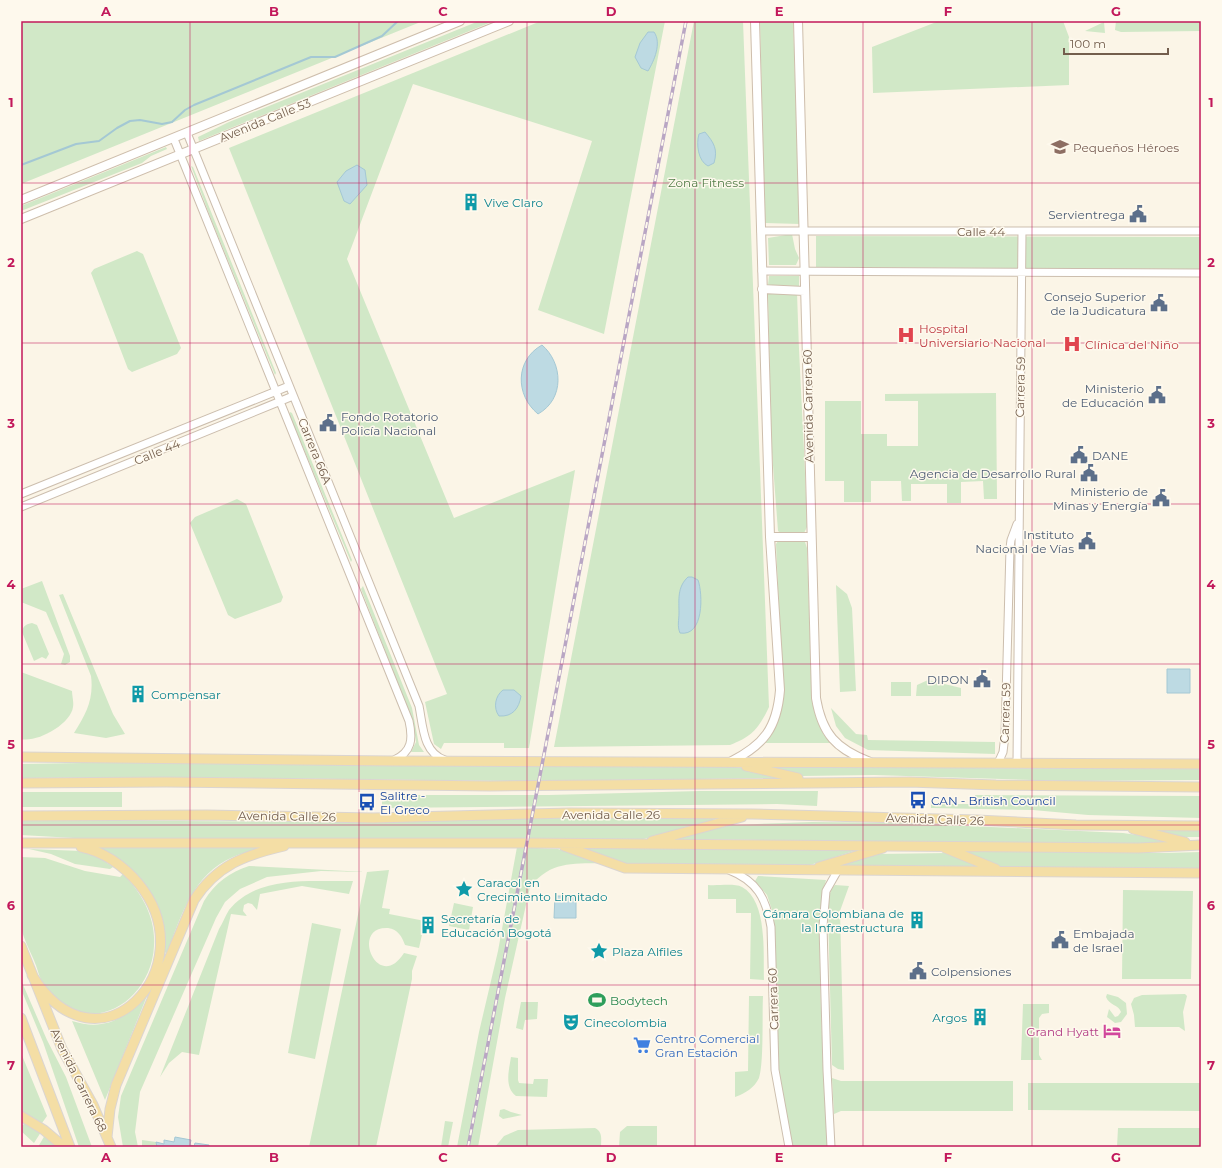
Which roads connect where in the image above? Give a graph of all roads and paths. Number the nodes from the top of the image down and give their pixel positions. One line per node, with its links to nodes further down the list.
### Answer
1 (460, 21): 5 (main road, Avenida Calle 53)
2 (509, 21): 7 (main road, Avenida Calle 53)
3 (755, 21): 11 (main road)
4 (798, 21): 12 (main road, Avenida Carrera 60)
5 (187, 133): 6 (main road, Avenida Calle 53); 7 (street, Carrera 66A)
6 (174, 139): 8 (street, Carrera 66A); 9 (main road, Avenida Calle 53)
7 (193, 149): 8 (main road, Avenida Calle 53); 21 (street, Carrera 66A)
8 (180, 154): 10 (main road, Avenida Calle 53); 22 (street, Carrera 66A)
9 (21, 200)
10 (21, 219)
11 (761, 231): 12 (street, Calle 44); 15 (main road)
12 (804, 231): 13 (street, Calle 44); 16 (main road, Avenida Carrera 60)
13 (1022, 231): 14 (street, Calle 44); 17 (street, Carrera 59)
14 (1201, 231)
15 (762, 271): 16 (street); 19 (main road)
16 (805, 271): 17 (street); 20 (main road, Avenida Carrera 60)
17 (1022, 272): 18 (street); 27 (street, Carrera 59)
18 (1201, 273)
19 (762, 289): 20 (main road); 28 (main road)
20 (805, 291): 29 (main road, Avenida Carrera 60)
21 (289, 386): 22 (street, Calle 44); 23 (street, Carrera 66A)
22 (276, 392): 24 (street, Carrera 66A); 25 (street, Calle 44)
23 (293, 396): 24 (street, Calle 44); 32 (street, Carrera 66A)
24 (279, 402): 26 (street, Calle 44); 31 (street, Carrera 66A)
25 (21, 494)
26 (21, 507)
27 (1018, 520): 35 (street, Carrera 59); 36 (street, Carrera 59)
28 (770, 537): 29 (main road); 33 (main road)
29 (811, 537): 34 (main road, Avenida Carrera 60)
30 (21, 757): 31 (main road)
31 (393, 761): 32 (main road)
32 (449, 761): 33 (main road)
33 (730, 762): 34 (main road); 38 (main road)
34 (873, 763): 35 (main road)
35 (998, 763): 36 (main road)
36 (1017, 763): 37 (main road)
37 (1201, 764)
38 (811, 781): 39 (main road); 40 (main road)
39 (21, 783)
40 (1201, 787)
41 (752, 814): 42 (main road, Avenida Calle 26); 43 (main road, Avenida Calle 26); 49 (main road)
42 (21, 816)
43 (1114, 826): 44 (main road, Avenida Calle 26); 50 (main road)
44 (1201, 826)
45 (21, 843): 48 (main road)
46 (300, 843): 47 (main road); 48 (main road); 62 (main road)
47 (551, 843): 49 (main road); 53 (main road)
48 (64, 844): 59 (main road)
49 (640, 844): 51 (main road)
50 (1201, 845): 52 (main road)
51 (893, 846): 52 (main road); 54 (main road)
52 (940, 846): 56 (main road)
53 (727, 869): 54 (main road); 66 (street, Carrera 60)
54 (810, 870): 55 (main road)
55 (838, 870): 56 (main road); 67 (street)
56 (1002, 871): 57 (main road)
57 (1201, 873)
58 (23, 950): 59 (main road, Avenida Carrera 68)
59 (32, 975): 62 (main road, Avenida Carrera 68)
60 (21, 1018): 64 (main road)
61 (21, 1116): 63 (main road)
62 (107, 1137): 65 (main road, Avenida Carrera 68)
63 (64, 1147)
64 (70, 1147)
65 (111, 1147)
66 (789, 1147)
67 (831, 1147)

